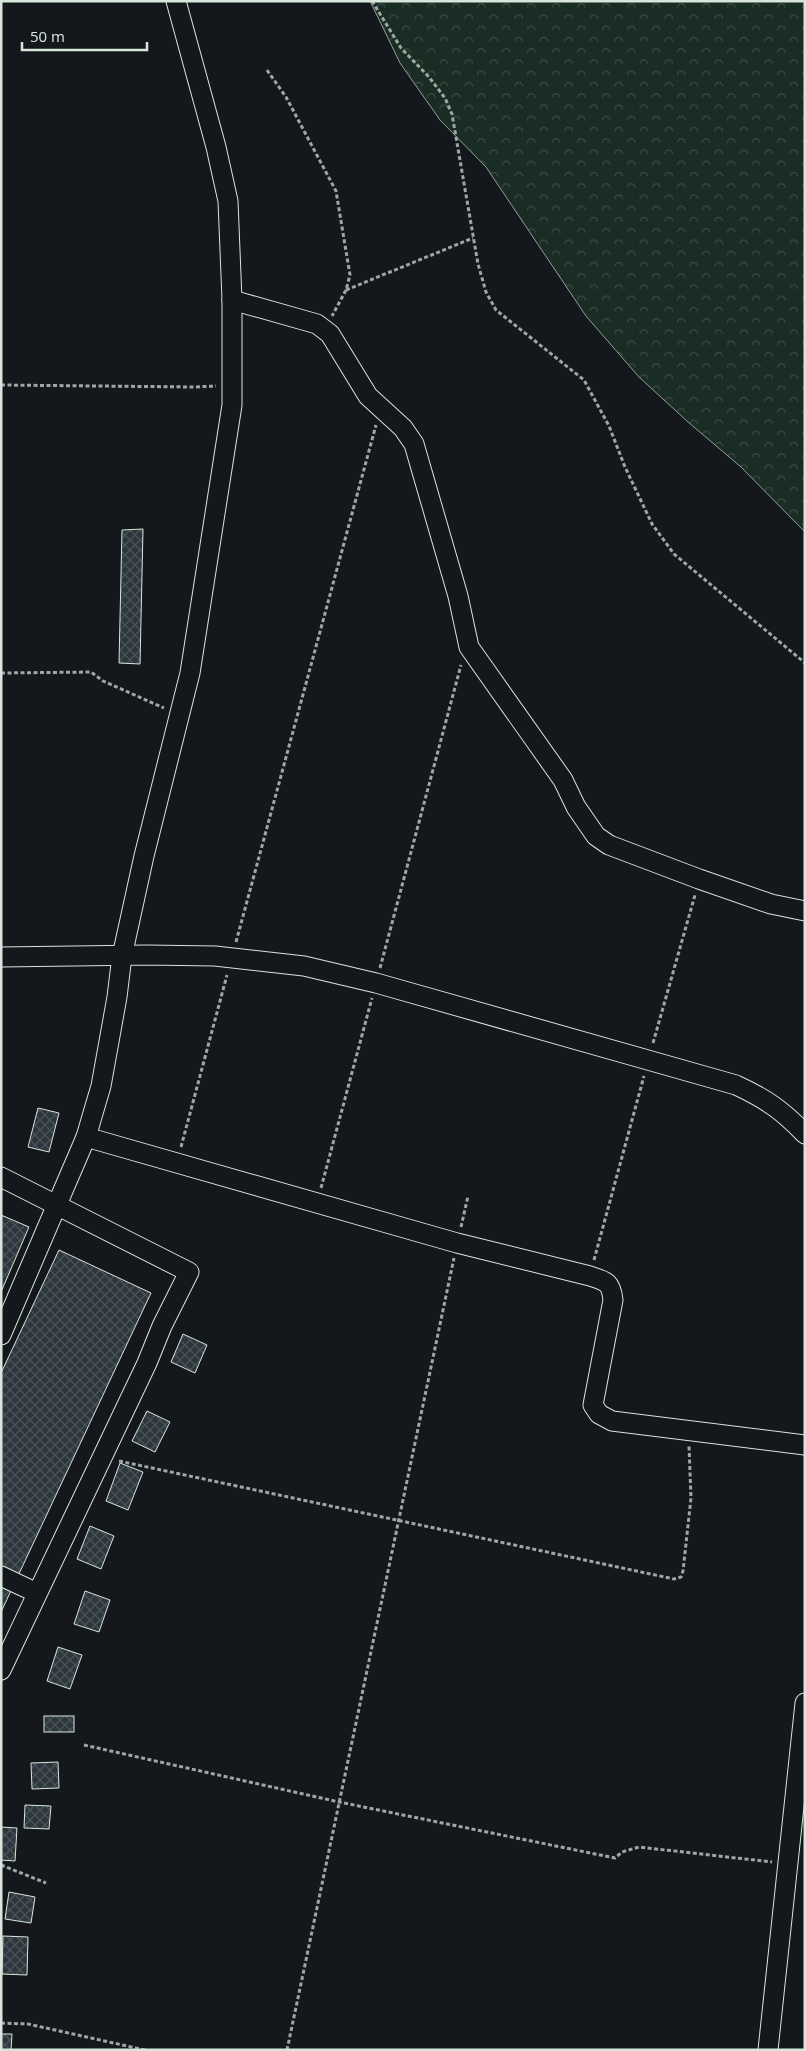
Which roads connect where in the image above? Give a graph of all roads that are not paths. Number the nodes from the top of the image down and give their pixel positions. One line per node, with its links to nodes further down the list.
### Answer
1 (176, 1): 2 (street)
2 (232, 300): 3 (street); 4 (street)
3 (805, 911)
4 (122, 956): 5 (street); 6 (street); 7 (street)
5 (1, 957)
6 (805, 1134)
7 (86, 1137): 9 (street); 11 (street)
8 (1, 1177): 9 (street)
9 (56, 1206): 10 (street); 13 (street)
10 (1, 1335)
11 (805, 1445)
12 (1, 1576): 13 (street)
13 (37, 1593): 14 (street)
14 (1, 1670)
15 (805, 1703): 16 (street)
16 (804, 1725): 17 (street)
17 (768, 2050)

